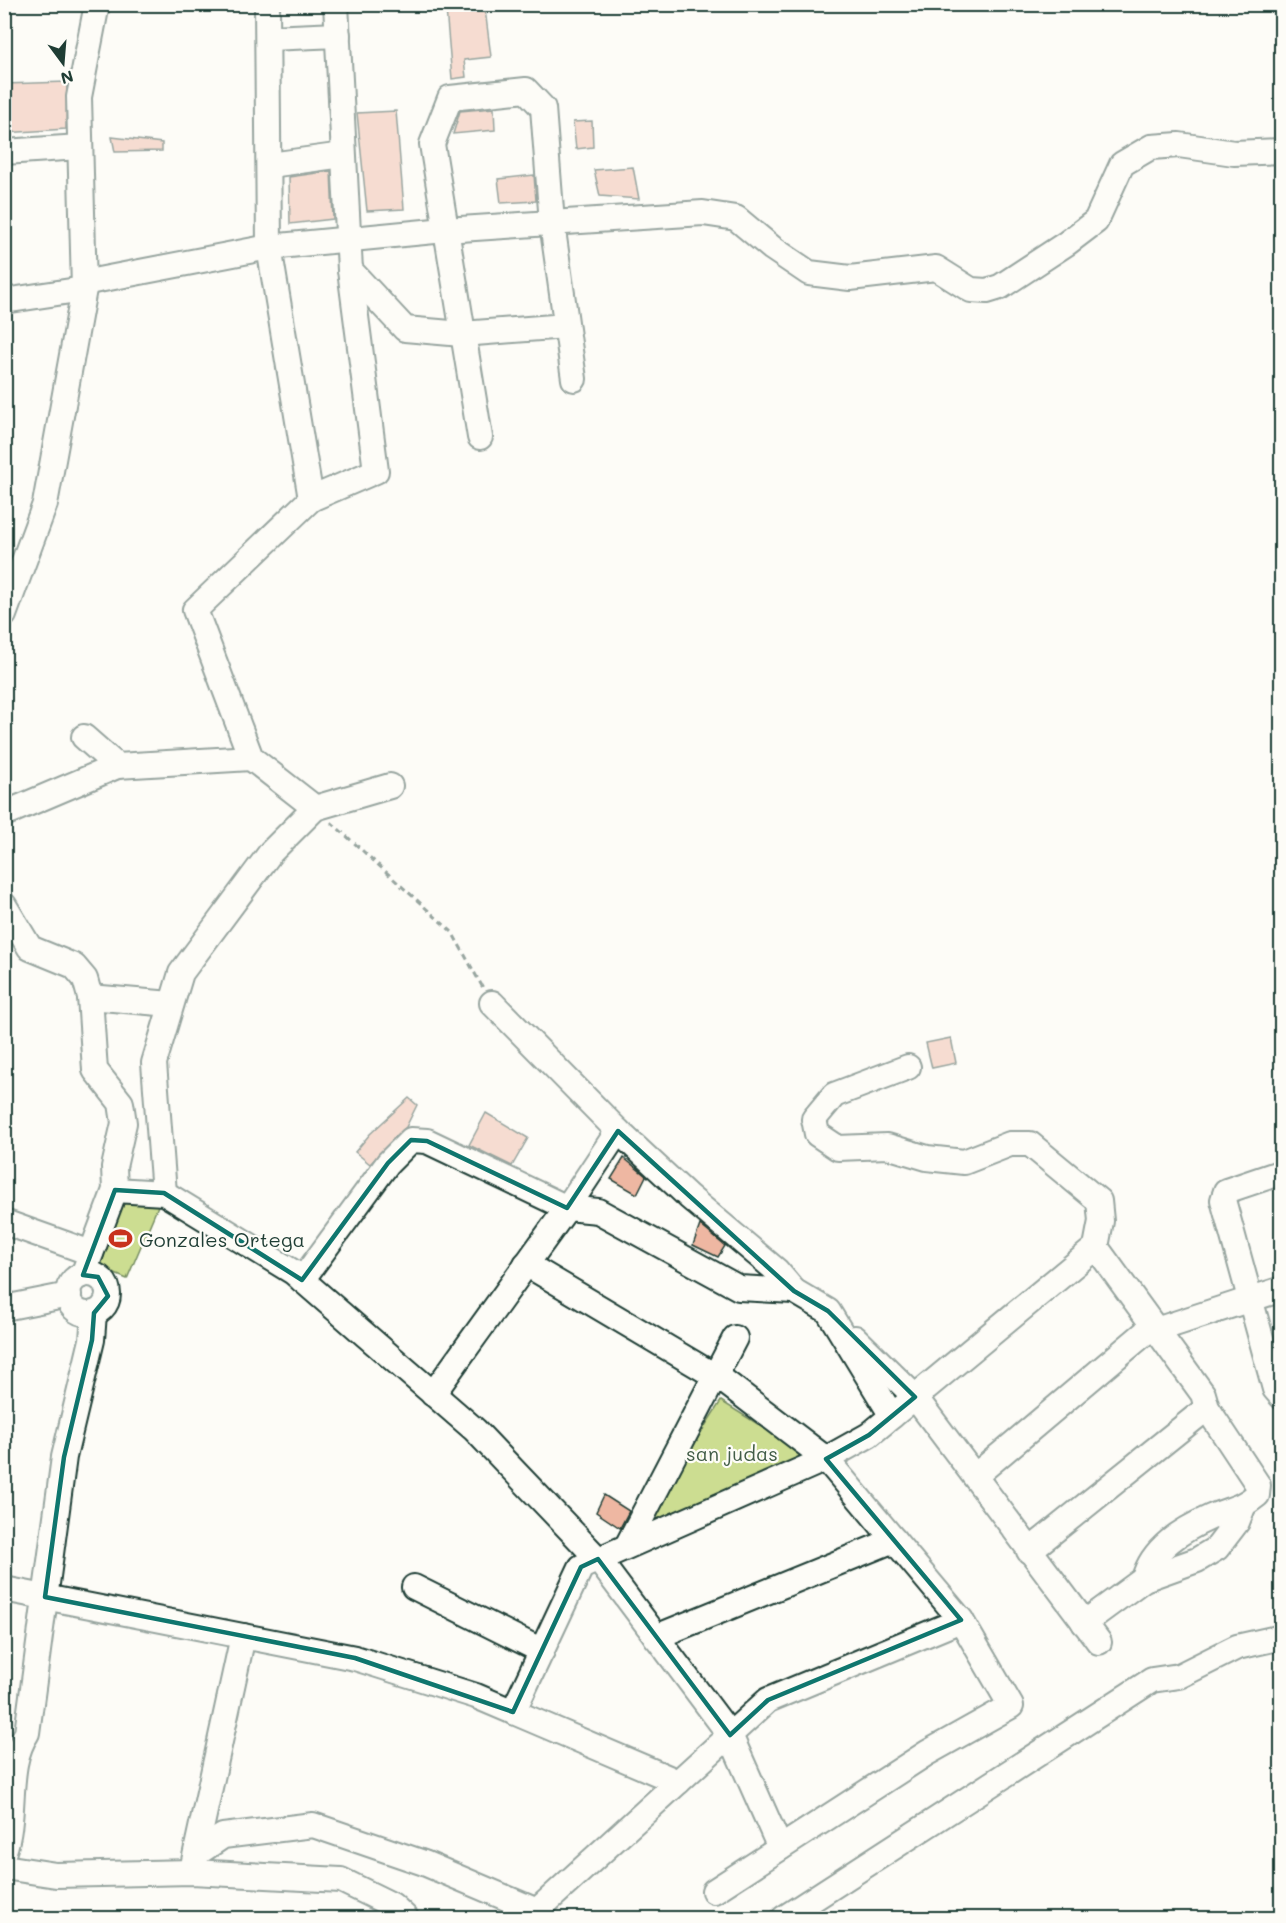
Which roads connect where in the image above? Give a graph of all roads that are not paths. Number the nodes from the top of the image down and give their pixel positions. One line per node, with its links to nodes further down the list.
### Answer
1 (97, 4): 6 (street)
2 (267, 4): 5 (street)
3 (336, 4): 4 (street)
4 (338, 35): 5 (street); 9 (street)
5 (269, 38): 10 (street)
6 (80, 147): 8 (street); 16 (street)
7 (1281, 151): 11 (street)
8 (4, 152)
9 (343, 155): 10 (street); 13 (street)
10 (270, 165): 14 (street)
11 (552, 222): 12 (street); 12 (street); 18 (street)
12 (445, 230): 13 (street); 19 (street)
13 (348, 240): 14 (street); 15 (street)
14 (269, 247): 16 (street); 22 (street)
15 (350, 270): 19 (street); 22 (street)
16 (83, 286): 17 (street); 23 (street)
17 (4, 301)
18 (566, 326): 19 (street); 20 (street)
19 (462, 334): 21 (street)
20 (574, 379)
21 (480, 437)
22 (311, 499): 25 (street)
23 (4, 615)
24 (84, 737): 26 (street)
25 (251, 758): 26 (street); 28 (street)
26 (117, 766): 29 (street)
27 (390, 786): 28 (street)
28 (315, 808): 33 (street)
29 (4, 814)
30 (4, 905): 31 (street)
31 (90, 997): 33 (street); 37 (street)
32 (492, 1003): 35 (street)
33 (171, 1004): 38 (street)
34 (908, 1067): 41 (street)
35 (618, 1131): 39 (street); 46 (street)
36 (1281, 1172): 48 (street)
37 (114, 1190): 38 (street); 42 (street)
38 (164, 1193): 44 (street)
39 (567, 1208): 43 (street); 44 (street); 46 (street)
40 (4, 1222): 42 (street)
41 (1096, 1247): 52 (street); 56 (street)
42 (87, 1264): 47 (street); 51 (street)
43 (526, 1264): 54 (street); 55 (street)
44 (302, 1280): 55 (street)
45 (1281, 1289): 48 (street)
46 (794, 1291): 50 (street)
47 (69, 1295): 49 (street); 51 (street)
48 (1244, 1302): 52 (street); 57 (street)
49 (4, 1308)
50 (828, 1311): 56 (street); 59 (street)
51 (94, 1313): 68 (street)
52 (1163, 1326): 58 (street); 61 (street)
53 (735, 1338): 54 (street)
54 (710, 1372): 60 (street); 63 (street)
55 (433, 1394): 65 (street)
56 (915, 1397): 59 (street); 61 (street)
57 (1281, 1397)
58 (1208, 1408): 64 (street); 64 (street)
59 (892, 1416): 60 (street)
60 (825, 1459): 62 (street); 63 (street)
61 (975, 1476): 64 (street)
62 (894, 1540): 69 (street); 71 (street)
63 (627, 1546): 65 (street)
64 (1029, 1551)
65 (598, 1559): 71 (street); 73 (street)
66 (414, 1587): 73 (street)
67 (4, 1589): 68 (street)
68 (45, 1597): 70 (street); 76 (street)
69 (961, 1620): 75 (street); 79 (street)
70 (243, 1636): 74 (street); 80 (street)
71 (657, 1637): 75 (street)
72 (1281, 1637): 85 (street)
73 (542, 1651): 74 (street)
74 (513, 1712): 77 (street)
75 (730, 1735): 77 (street); 79 (street)
76 (11, 1746): 78 (street)
77 (678, 1782): 83 (street)
78 (7, 1843)
79 (780, 1848): 82 (street)
80 (194, 1863): 81 (street); 83 (street); 84 (street)
81 (4, 1868)
82 (714, 1891)
83 (533, 1915)
84 (406, 1918)
85 (784, 1918)

